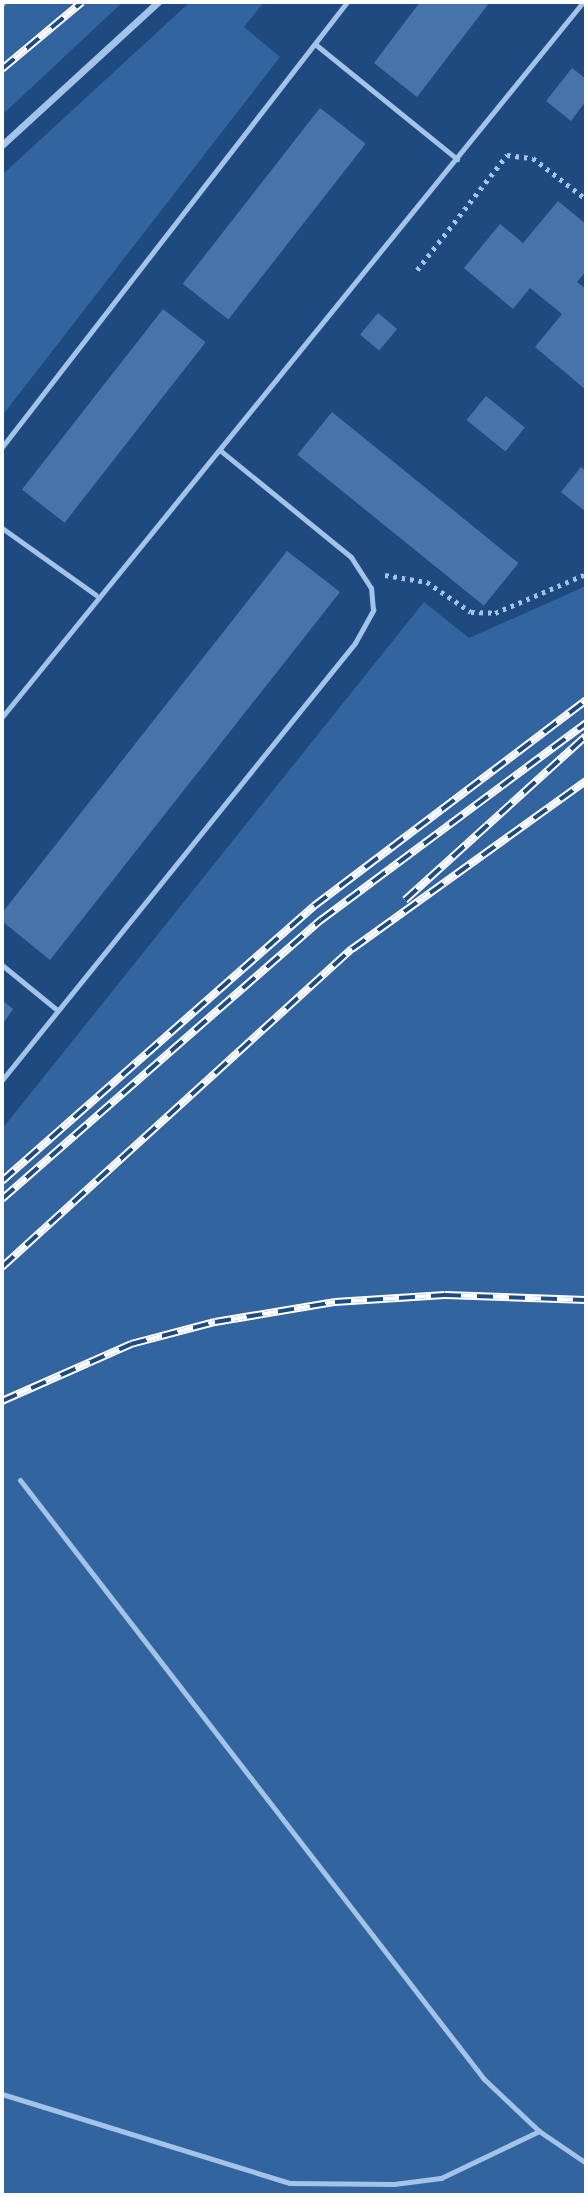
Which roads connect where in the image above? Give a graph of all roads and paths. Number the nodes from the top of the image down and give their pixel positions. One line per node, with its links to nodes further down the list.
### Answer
1 (158, 2): 5 (street)
2 (347, 2): 4 (lane)
3 (583, 2): 6 (lane)
4 (315, 44): 6 (lane); 9 (lane)
5 (2, 145)
6 (457, 159): 10 (lane)
7 (586, 199): 8 (path)
8 (417, 270)
9 (2, 447)
10 (221, 451): 12 (lane); 14 (lane)
11 (2, 528): 14 (lane)
12 (363, 571): 13 (path); 17 (lane)
13 (586, 574)
14 (96, 595): 15 (lane)
15 (2, 717)
16 (2, 965): 17 (lane)
17 (56, 1009): 18 (lane)
18 (2, 1080)
19 (20, 1480): 21 (lane)
20 (2, 2094): 21 (lane)
21 (539, 2131): 22 (lane)
22 (586, 2163)

